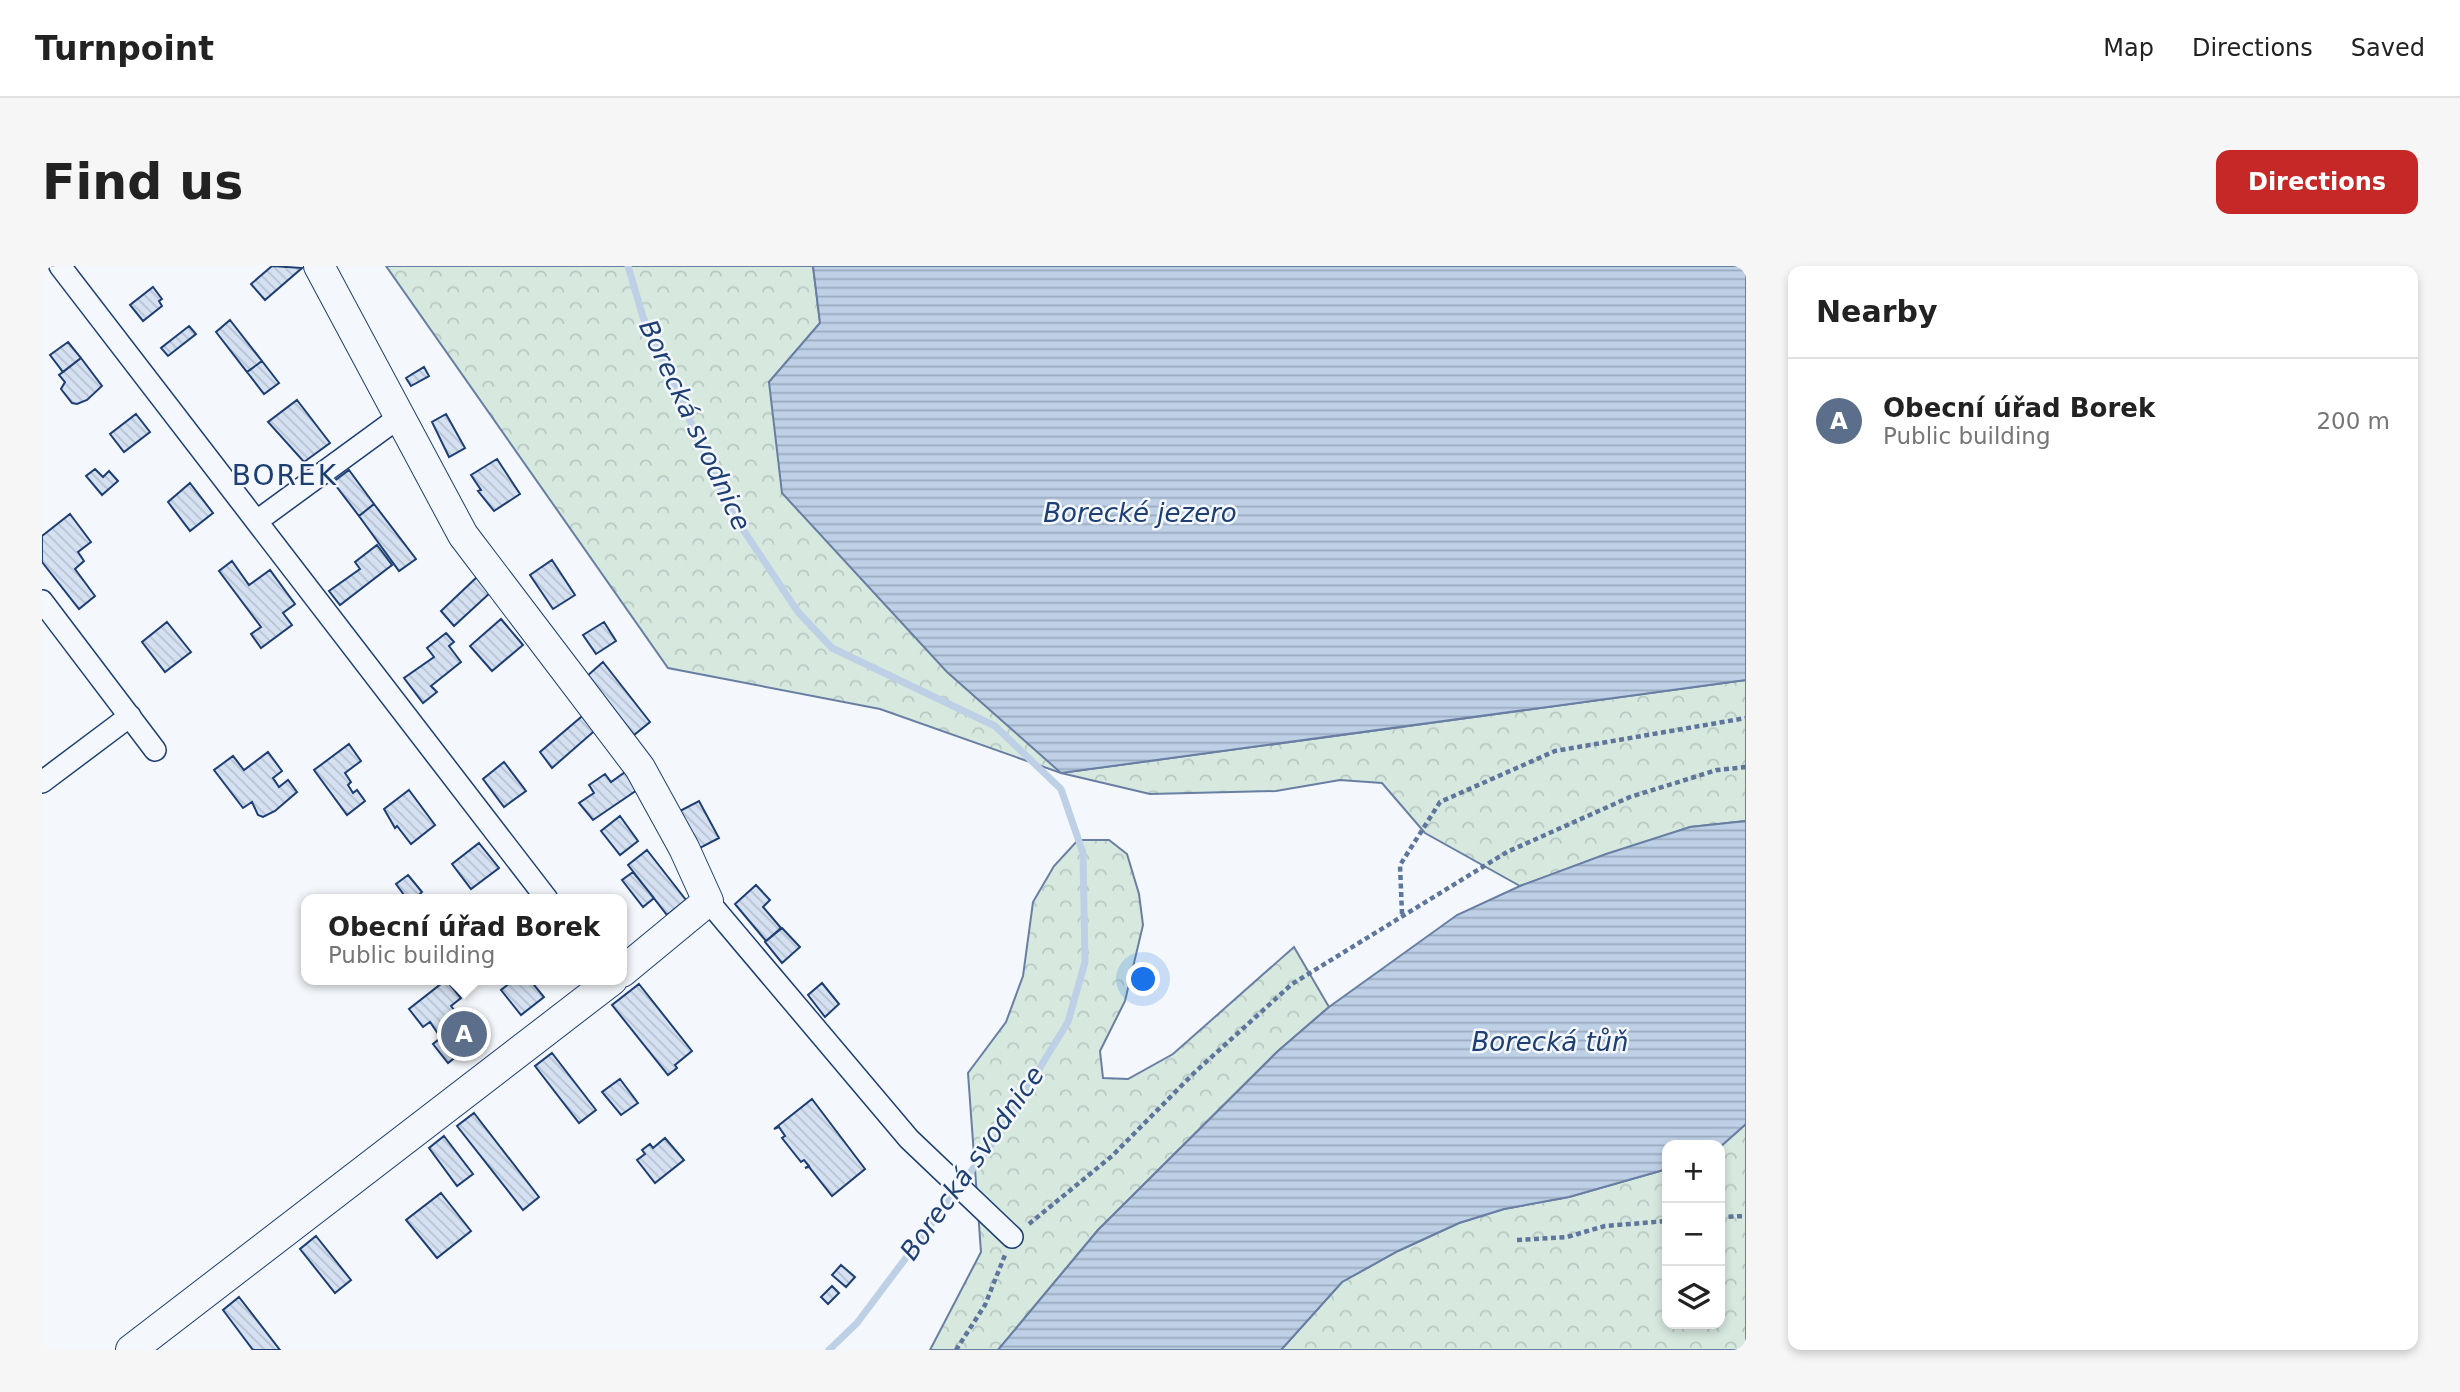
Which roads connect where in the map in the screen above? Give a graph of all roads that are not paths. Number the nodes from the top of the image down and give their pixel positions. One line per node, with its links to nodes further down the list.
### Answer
1 (60, 266): 4 (street)
2 (319, 266): 3 (street)
3 (398, 418): 4 (street); 10 (street)
4 (257, 521): 9 (street)
5 (42, 601): 6 (street)
6 (130, 716): 7 (street); 8 (street)
7 (155, 750)
8 (42, 782)
9 (543, 894)
10 (708, 901): 11 (street); 13 (street)
11 (627, 967)
12 (604, 985): 14 (street)
13 (1012, 1237)
14 (131, 1350)

